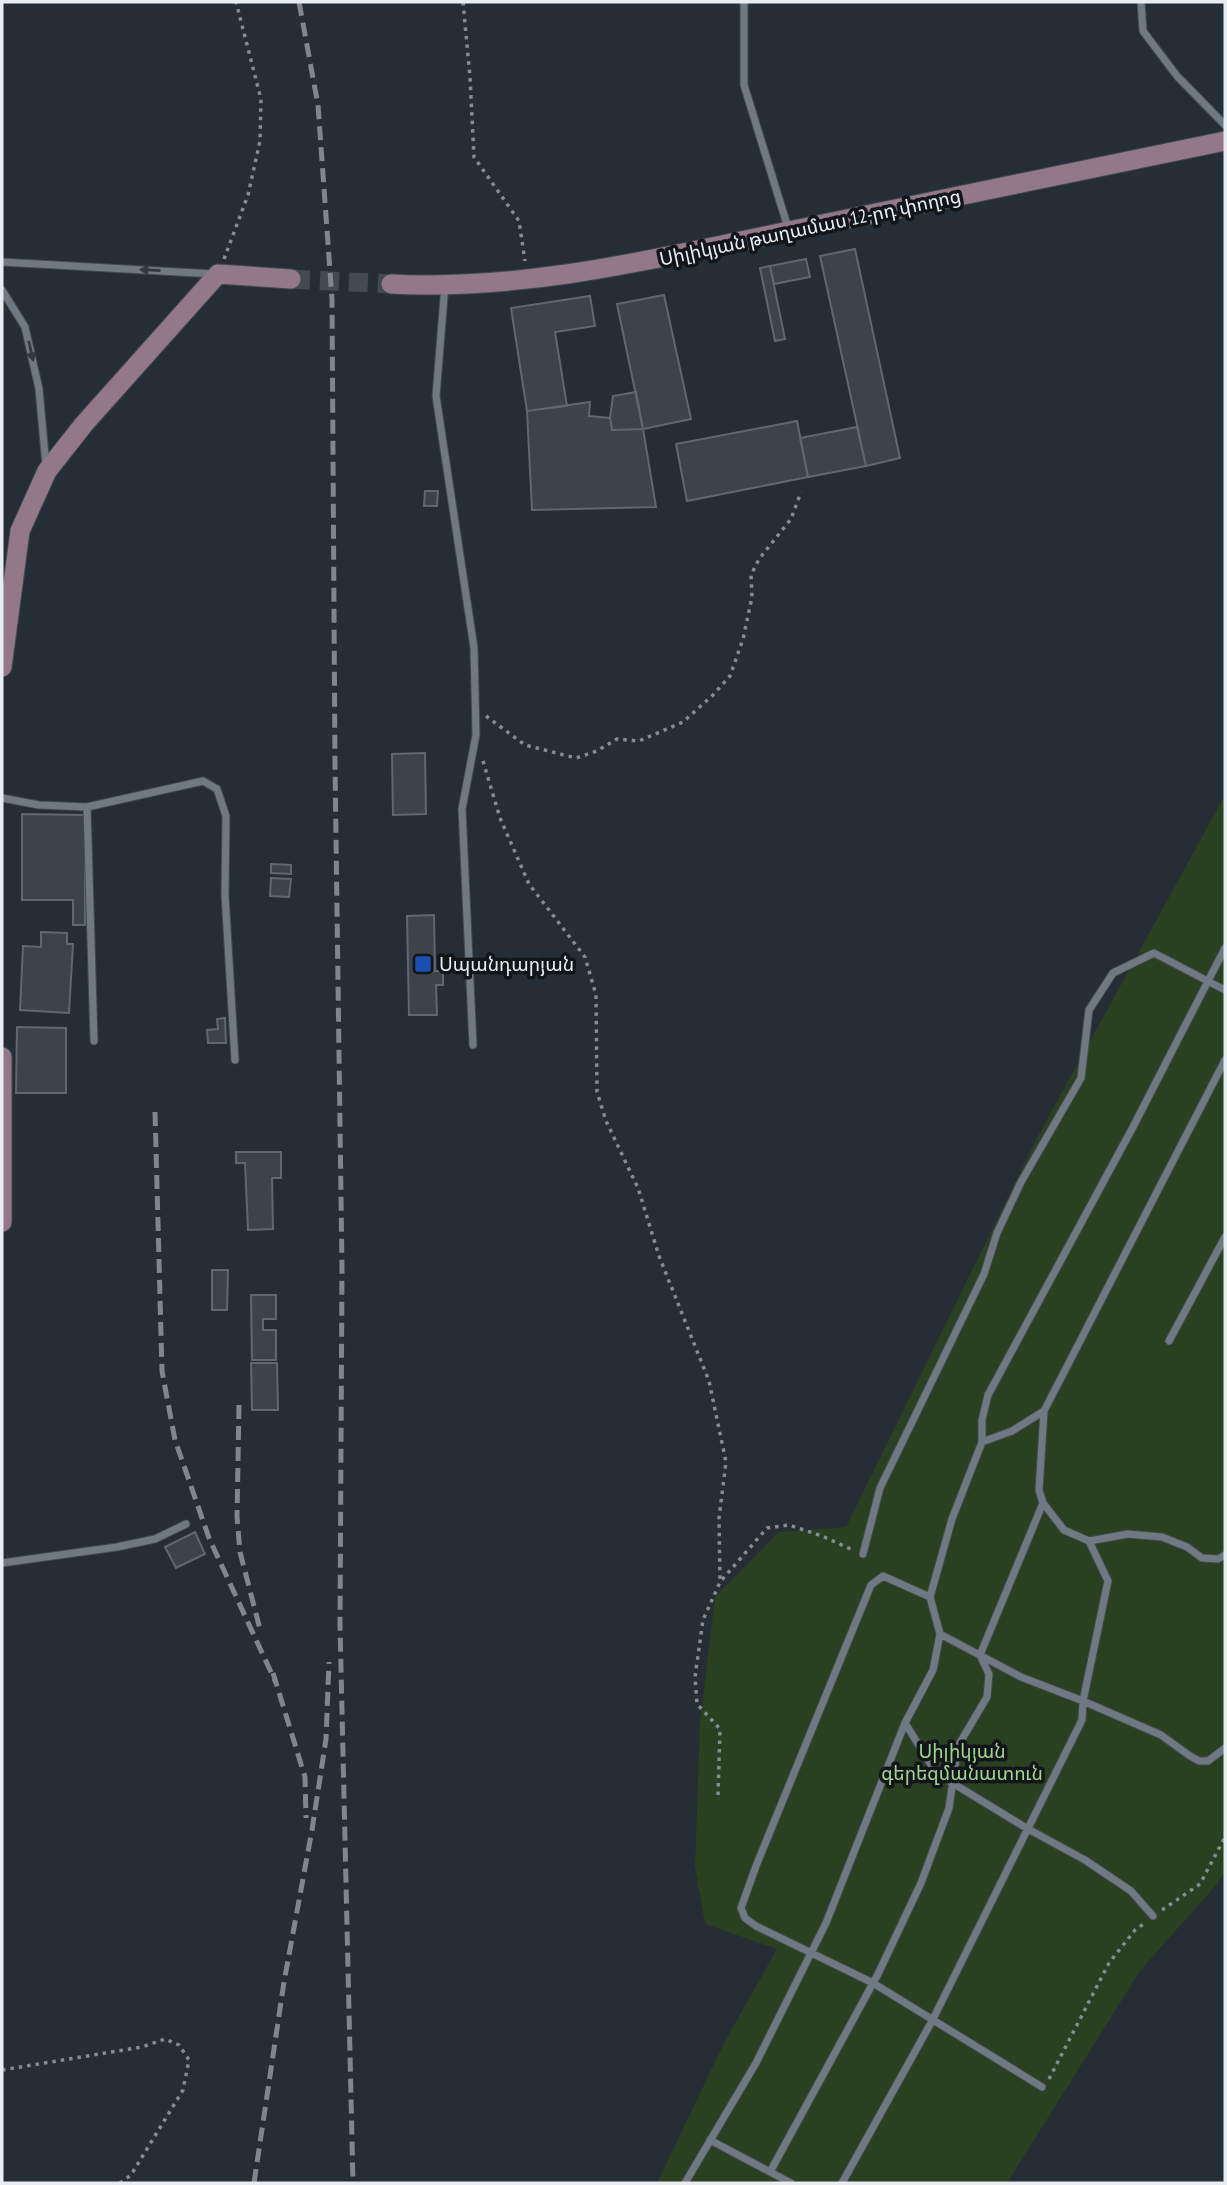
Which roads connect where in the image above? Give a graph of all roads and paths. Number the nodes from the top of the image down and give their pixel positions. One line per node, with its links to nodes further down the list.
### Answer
1 (236, 2): 9 (path)
2 (463, 2): 11 (path)
3 (744, 2): 7 (lane)
4 (1141, 2): 5 (lane)
5 (1225, 125)
6 (1225, 141): 7 (main road, Սիլիկյան թաղամաս 12-րդ փողոց)
7 (789, 231): 11 (main road, Սիլիկյան թաղամաս 12-րդ փողոց)
8 (2, 262): 9 (lane, one-way to 8)
9 (218, 274): 10 (main road); 15 (main road)
10 (291, 279)
11 (528, 279): 13 (main road, Սիլիկյան թաղամաս 12-րդ փողոց)
12 (391, 284): 13 (main road, Սիլիկյան թաղամաս 12-րդ փողոց)
13 (445, 284): 18 (lane)
14 (2, 290): 15 (lane, one-way to 15)
15 (47, 471): 17 (main road)
16 (801, 492): 18 (path)
17 (2, 667)
18 (475, 708): 19 (lane)
19 (476, 735): 26 (lane); 41 (path)
20 (2, 798): 21 (lane)
21 (87, 807): 25 (lane); 28 (lane)
22 (1225, 948): 23 (lane)
23 (1209, 982): 24 (lane); 34 (lane); 38 (lane)
24 (1225, 990)
25 (94, 1041)
26 (473, 1045)
27 (2, 1057): 30 (main road)
28 (235, 1060)
29 (1225, 1060): 33 (lane)
30 (2, 1222)
31 (1225, 1237): 32 (lane)
32 (1169, 1341)
33 (1044, 1411): 34 (lane); 35 (lane)
34 (982, 1442): 42 (lane)
35 (1043, 1503): 37 (lane); 44 (lane)
36 (186, 1524): 40 (lane)
37 (1089, 1541): 39 (lane); 45 (lane)
38 (863, 1554): 41 (path)
39 (1225, 1555)
40 (2, 1563)
41 (720, 1582): 49 (path)
42 (930, 1597): 43 (lane); 53 (lane)
43 (940, 1634): 44 (lane); 46 (lane)
44 (979, 1655): 45 (lane); 48 (lane)
45 (1083, 1701): 47 (lane); 50 (lane)
46 (905, 1723): 48 (lane); 53 (lane)
47 (1225, 1748)
48 (952, 1783): 50 (lane); 54 (lane)
49 (718, 1795)
50 (1028, 1829): 52 (lane); 55 (lane)
51 (1225, 1837): 52 (path)
52 (1153, 1916): 57 (path)
53 (811, 1953): 54 (lane); 58 (lane)
54 (873, 1983): 55 (lane); 59 (lane)
55 (932, 2021): 57 (lane); 63 (lane)
56 (2, 2070): 60 (path)
57 (1042, 2087)
58 (710, 2140): 59 (lane); 61 (lane)
59 (770, 2172): 62 (lane)
60 (120, 2183)
61 (685, 2183)
62 (791, 2183)
63 (842, 2183)

